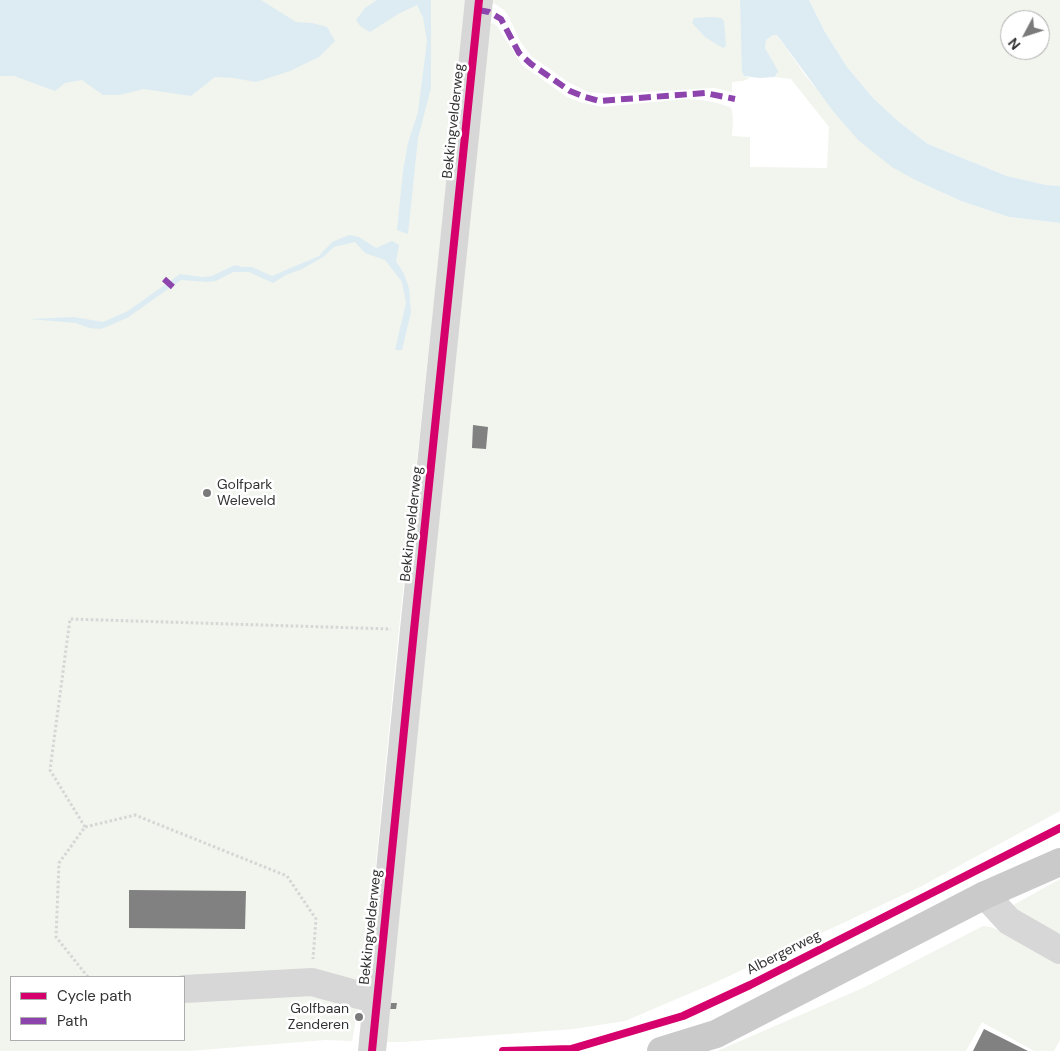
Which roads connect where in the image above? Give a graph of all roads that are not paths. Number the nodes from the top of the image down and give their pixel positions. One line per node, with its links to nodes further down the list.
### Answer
1 (479, 0): 6 (street, Bekkingvelderweg)
2 (1060, 862): 3 (main road)
3 (985, 894): 4 (street); 8 (main road)
4 (1060, 950)
5 (185, 989): 6 (street)
6 (376, 1000): 7 (street, Bekkingvelderweg)
7 (372, 1051)
8 (661, 1051)

